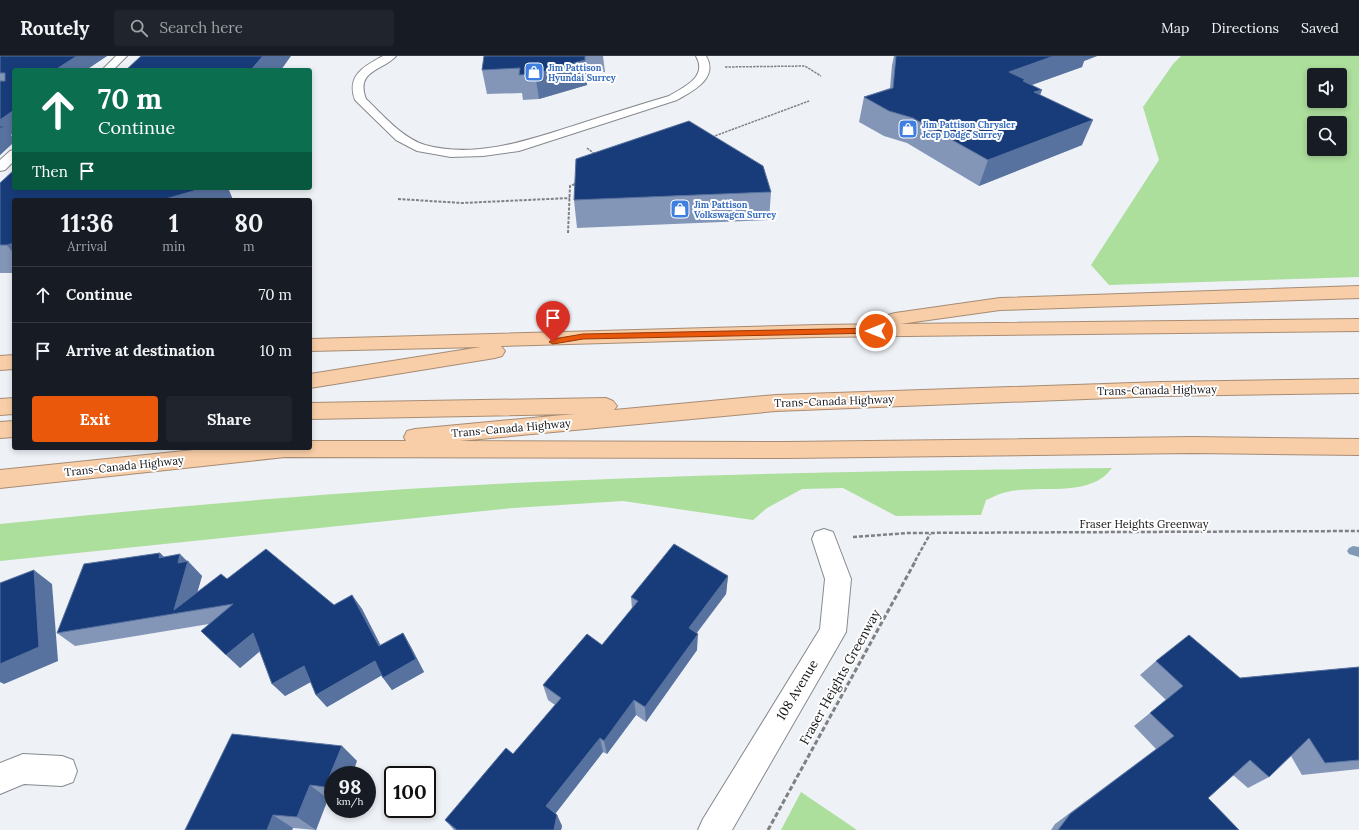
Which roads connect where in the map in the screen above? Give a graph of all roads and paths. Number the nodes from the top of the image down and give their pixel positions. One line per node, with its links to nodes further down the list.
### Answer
1 (122, 56): 4 (lane)
2 (391, 56): 5 (lane)
3 (701, 56): 5 (lane)
4 (109, 68)
5 (705, 68): 6 (path)
6 (821, 76)
7 (809, 101): 8 (path)
8 (707, 138)
9 (583, 144): 11 (path)
10 (12, 156): 12 (lane)
11 (598, 156)
12 (0, 167)
13 (577, 183): 14 (path)
14 (570, 198): 15 (path); 16 (path)
15 (398, 199)
16 (568, 233)
17 (1359, 292): 19 (highway)
18 (1359, 325): 19 (highway)
19 (817, 331): 20 (highway)
20 (583, 337): 21 (highway); 24 (highway)
21 (312, 345)
22 (12, 362): 23 (highway)
23 (0, 363)
24 (312, 381)
25 (1359, 386): 26 (highway, Trans-Canada Highway)
26 (776, 403): 29 (highway); 32 (highway, Trans-Canada Highway)
27 (12, 406): 28 (highway)
28 (0, 407)
29 (312, 410)
30 (12, 429): 31 (highway)
31 (0, 430)
32 (312, 447)
33 (1359, 447): 34 (highway, Trans-Canada Highway)
34 (312, 449)
35 (278, 450): 36 (highway, Trans-Canada Highway)
36 (0, 479)
37 (1359, 531): 38 (path, Fraser Heights Greenway)
38 (930, 534): 39 (path, Fraser Heights Greenway); 43 (path, Fraser Heights Greenway)
39 (824, 540): 42 (street, 108 Avenue)
40 (62, 770): 41 (street)
41 (0, 779)
42 (714, 830)
43 (768, 830)

